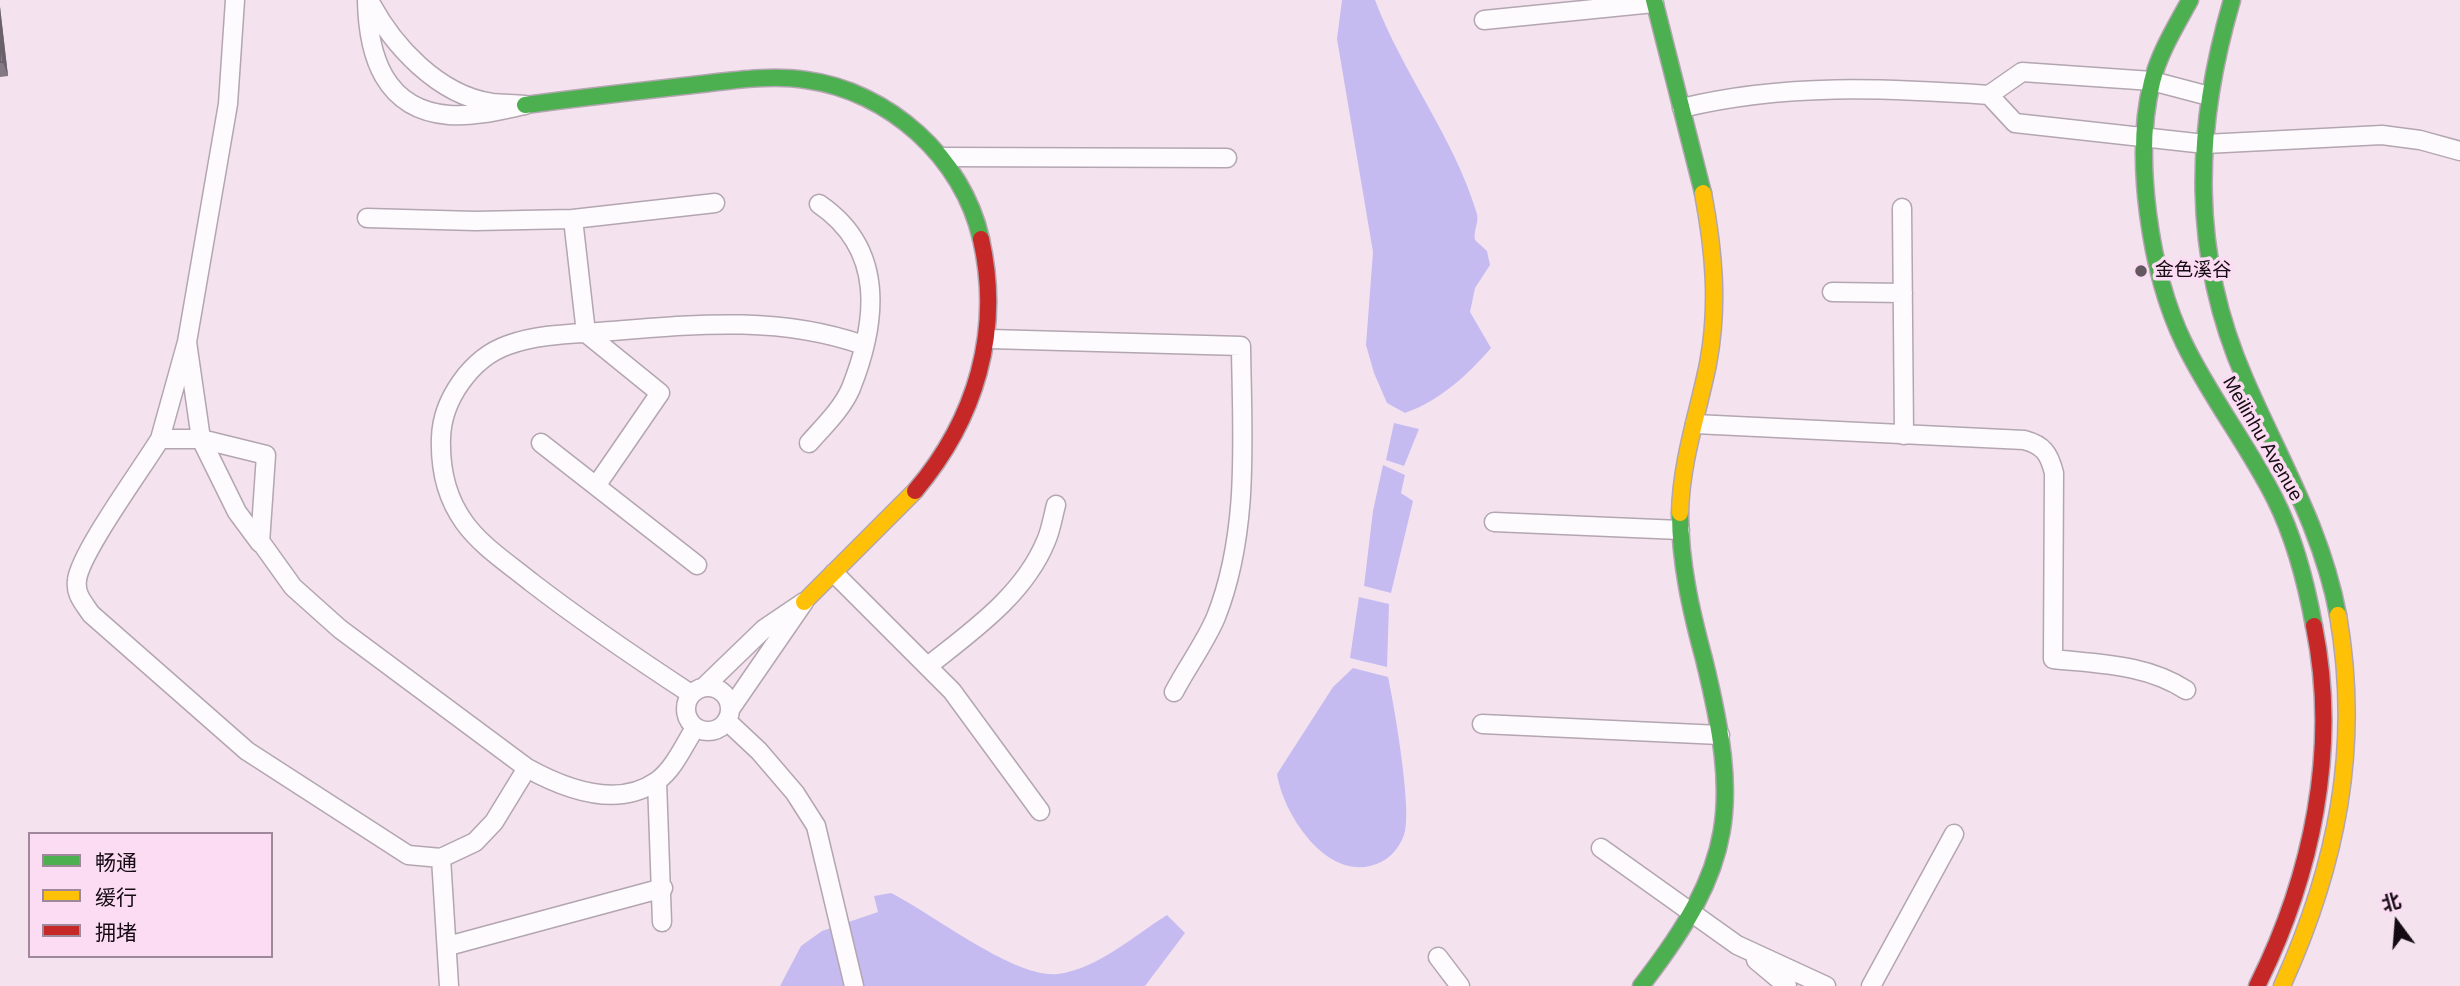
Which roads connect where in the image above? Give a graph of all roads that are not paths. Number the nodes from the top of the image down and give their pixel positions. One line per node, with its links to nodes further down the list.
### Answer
1 (235, 0): 26 (street)
2 (368, 0): 10 (street); 10 (street)
3 (2190, 0): 7 (main road, Meilinhu Avenue)
4 (2232, 0): 9 (main road, Meilinhu Avenue)
5 (1654, 2): 6 (street); 11 (main road)
6 (1484, 20)
7 (2152, 82): 8 (street); 9 (street); 12 (main road, Meilinhu Avenue)
8 (1989, 95): 11 (street); 12 (street)
9 (2209, 96): 13 (main road, Meilinhu Avenue)
10 (525, 104): 15 (main road)
11 (1682, 108): 28 (main road)
12 (2147, 138): 13 (street); 69 (main road, Meilinhu Avenue)
13 (2205, 144): 14 (street); 70 (main road, Meilinhu Avenue)
14 (2460, 151)
15 (943, 157): 16 (street); 25 (main road)
16 (1227, 158)
17 (715, 203): 21 (street)
18 (819, 204): 27 (street)
19 (1902, 208): 23 (street)
20 (367, 218): 21 (street)
21 (573, 219): 24 (street)
22 (1832, 292): 23 (street)
23 (1903, 293): 29 (street)
24 (586, 333): 27 (street); 34 (street); 43 (street)
25 (990, 339): 40 (main road); 45 (street)
26 (187, 342): 30 (street); 31 (street)
27 (863, 345): 33 (street)
28 (1695, 424): 29 (street); 37 (main road)
29 (1904, 435): 44 (street)
30 (160, 439): 31 (street); 55 (street)
31 (201, 439): 38 (street); 38 (street)
32 (541, 443): 34 (street)
33 (809, 443)
34 (596, 486): 39 (street)
35 (1056, 505): 42 (street)
36 (1494, 522): 37 (street)
37 (1680, 530): 49 (main road)
38 (260, 541): 50 (street)
39 (697, 565)
40 (834, 573): 41 (main road); 42 (street)
41 (804, 602): 43 (street); 46 (street)
42 (929, 666): 52 (street)
43 (698, 690): 46 (street); 48 (street)
44 (2186, 690)
45 (1174, 692)
46 (729, 714): 48 (street); 63 (street)
47 (1482, 724): 49 (street)
48 (695, 727): 51 (street)
49 (1720, 735): 57 (main road)
50 (527, 768): 51 (street); 55 (street)
51 (657, 781): 56 (street)
52 (1040, 811)
53 (1954, 834): 68 (street)
54 (1601, 848): 57 (street)
55 (441, 858): 60 (street)
56 (663, 888): 58 (street); 60 (street)
57 (1692, 913): 59 (street); 65 (main road)
58 (662, 922)
59 (1737, 945): 66 (street); 67 (street)
60 (448, 946): 62 (street)
61 (1438, 957): 64 (street)
62 (449, 986)
63 (854, 986)
64 (1460, 986)
65 (1641, 986)
66 (1787, 986)
67 (1826, 986)
68 (1871, 986)
69 (2257, 986)
70 (2282, 986)

